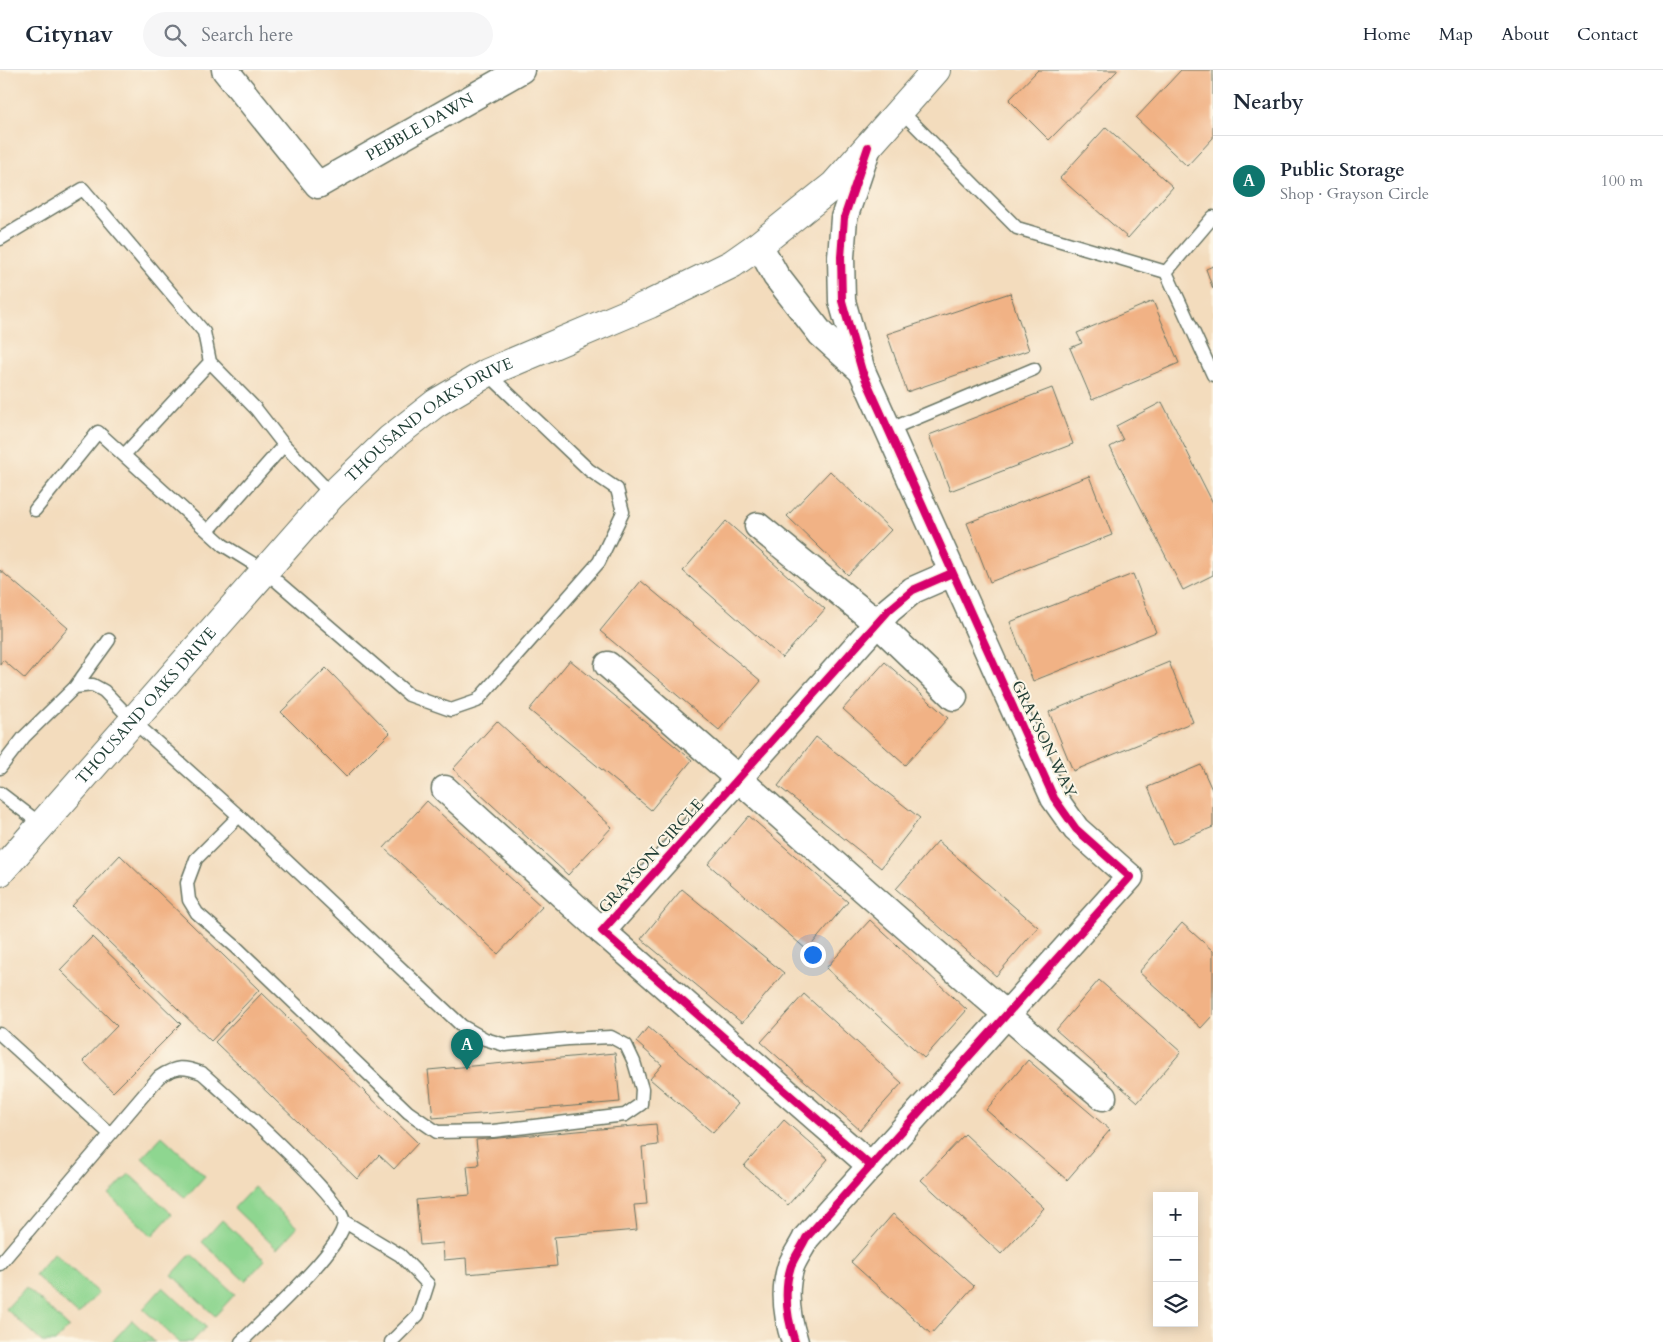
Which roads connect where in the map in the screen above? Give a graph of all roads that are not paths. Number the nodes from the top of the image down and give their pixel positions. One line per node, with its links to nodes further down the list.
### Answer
1 (225, 70): 2 (street, PEBBLE DAWN)
2 (521, 70)
3 (936, 70): 4 (main road, THOUSAND OAKS DRIVE)
4 (900, 110): 5 (main road, THOUSAND OAKS DRIVE); 9 (lane)
5 (868, 147): 8 (main road, THOUSAND OAKS DRIVE); 11 (street, GRAYSON WAY)
6 (1213, 217): 9 (lane)
7 (0, 239): 10 (lane)
8 (759, 246): 11 (street, GRAYSON WAY); 13 (main road, THOUSAND OAKS DRIVE)
9 (1166, 272): 14 (lane)
10 (210, 362): 16 (lane); 17 (lane)
11 (862, 370): 15 (street, GRAYSON WAY)
12 (1034, 370): 15 (lane)
13 (487, 373): 18 (main road, THOUSAND OAKS DRIVE); 22 (lane)
14 (1213, 374)
15 (888, 430): 23 (street, GRAYSON WAY)
16 (284, 445): 18 (lane); 21 (lane)
17 (124, 455): 19 (lane); 21 (lane)
18 (332, 494): 22 (main road, THOUSAND OAKS DRIVE)
19 (35, 510)
20 (758, 526): 24 (street)
21 (208, 531): 22 (lane)
22 (265, 570): 29 (main road, THOUSAND OAKS DRIVE)
23 (952, 573): 24 (street, GRAYSON CIRCLE); 38 (street, GRAYSON WAY)
24 (877, 623): 28 (street); 31 (street, GRAYSON CIRCLE)
25 (109, 640): 27 (lane)
26 (608, 665): 31 (street)
27 (75, 687): 29 (lane); 30 (lane)
28 (954, 697)
29 (133, 721): 34 (lane); 35 (main road, THOUSAND OAKS DRIVE)
30 (0, 768)
31 (739, 778): 37 (street, GRAYSON CIRCLE); 38 (street)
32 (445, 789): 37 (street)
33 (0, 793): 35 (lane)
34 (239, 816): 34 (lane)
35 (42, 825): 36 (main road, THOUSAND OAKS DRIVE)
36 (0, 872)
37 (602, 931): 42 (street, GRAYSON CIRCLE)
38 (1006, 1015): 40 (street); 42 (street, GRAYSON WAY)
39 (0, 1034): 41 (lane)
40 (1103, 1097)
41 (110, 1134): 43 (lane); 44 (lane)
42 (871, 1166): 47 (street, GRAYSON WAY)
43 (345, 1222): 45 (lane); 46 (lane)
44 (0, 1264)
45 (241, 1342)
46 (391, 1342)
47 (795, 1342)

